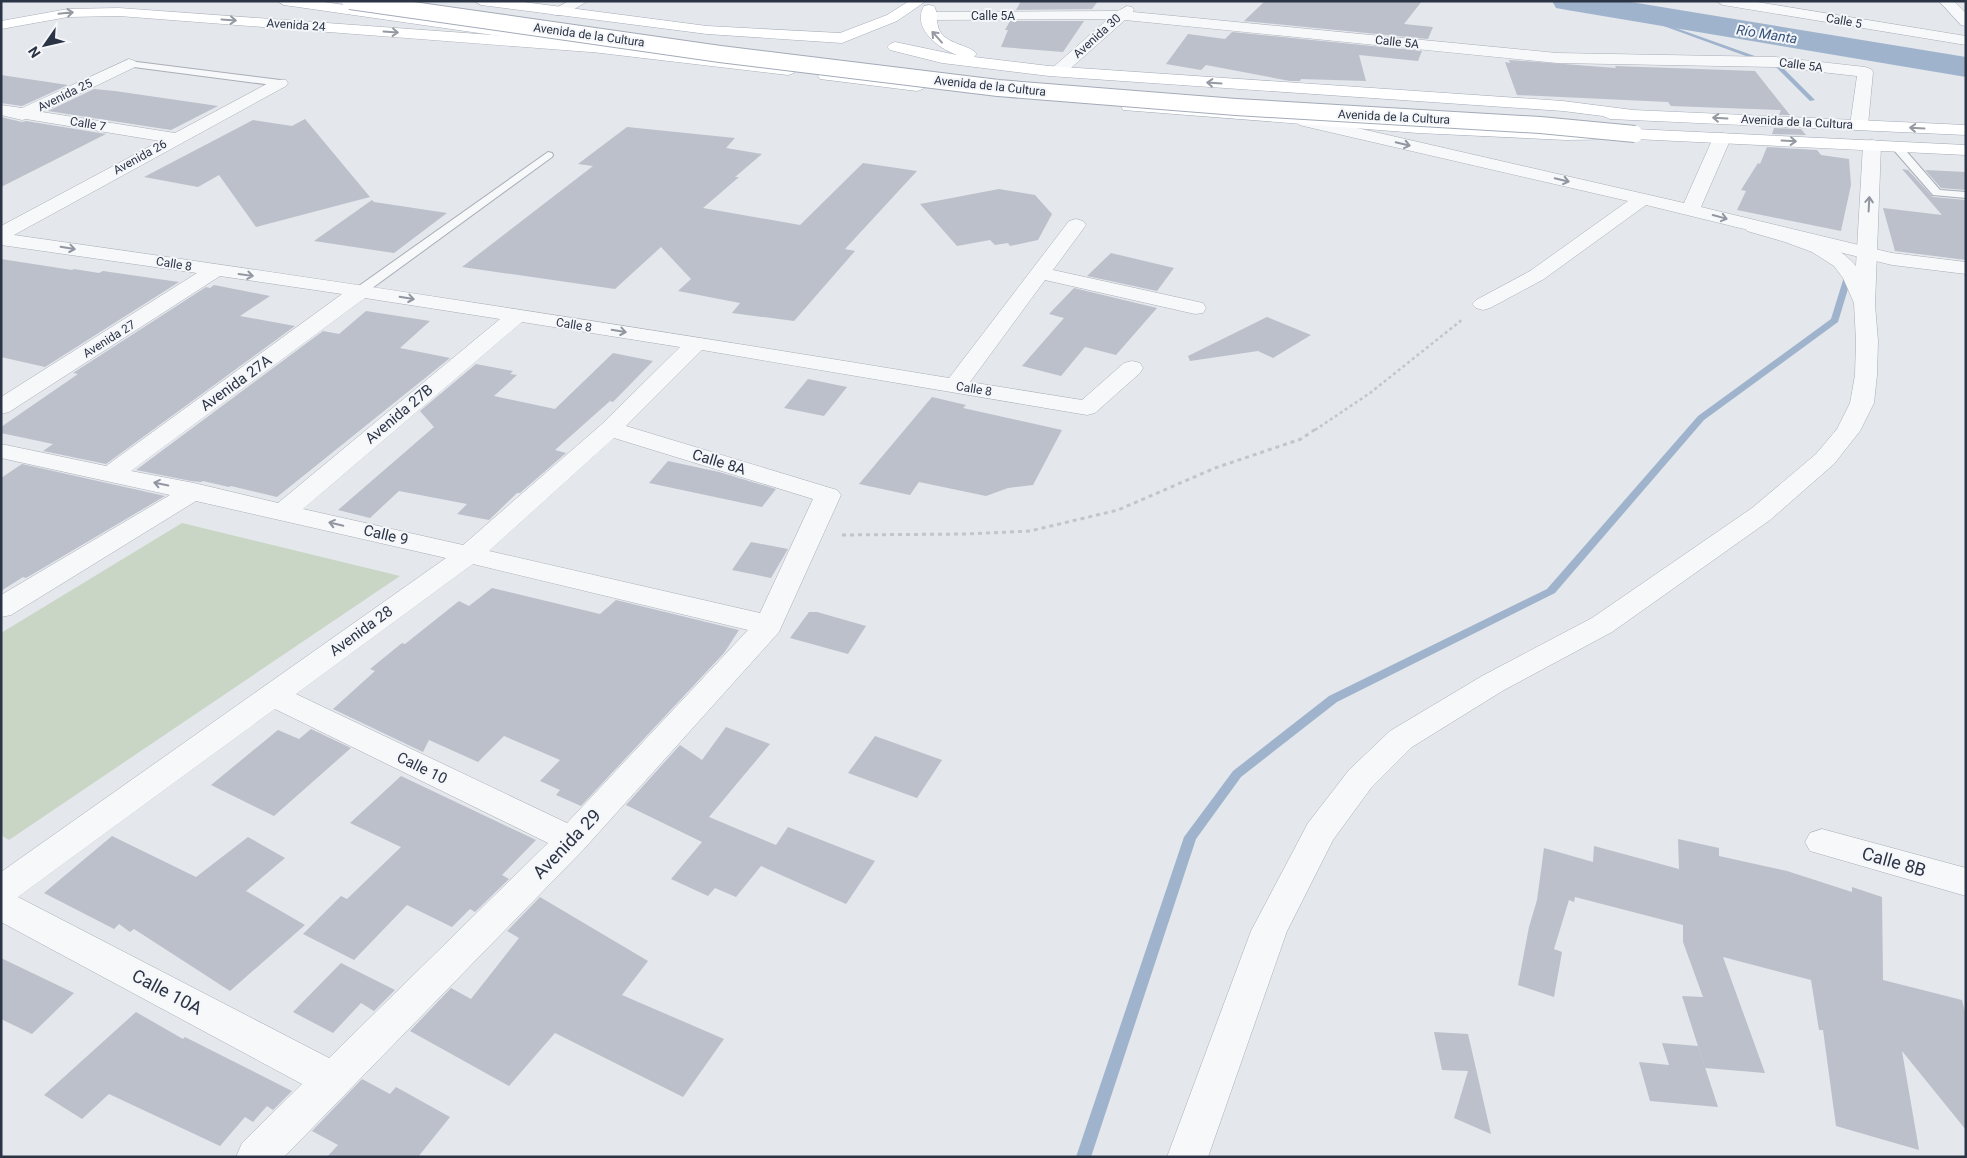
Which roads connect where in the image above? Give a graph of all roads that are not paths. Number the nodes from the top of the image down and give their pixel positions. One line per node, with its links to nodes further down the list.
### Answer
1 (284, 1): 19 (main road, Avenida de la Cultura)
2 (350, 1): 31 (main road, Avenida de la Cultura, bridge)
3 (418, 1): 26 (main road, Avenida de la Cultura)
4 (481, 1): 11 (main road, Avenida de la Cultura)
5 (581, 1): 11 (street)
6 (1138, 1): 12 (street, Avenida 30)
7 (1723, 1): 9 (street, Calle 5)
8 (1946, 1): 13 (street)
9 (1742, 3): 18 (street, Calle 5)
10 (925, 7): 12 (street, Calle 5A); 15 (main road); 16 (main road); 17 (main road); 21 (main road, one-way to 10)
11 (560, 12): 15 (main road, Avenida de la Cultura)
12 (1120, 15): 21 (street, Avenida 30); 29 (street, Calle 5A)
13 (1966, 22)
14 (1, 25): 19 (main road, Avenida 24, one-way to 19)
15 (707, 30): 17 (main road, Avenida de la Cultura)
16 (898, 36): 17 (main road, Avenida de la Cultura); 21 (main road, Avenida de la Cultura); 22 (main road)
17 (842, 38): 22 (main road)
18 (1966, 41)
19 (592, 47): 22 (main road, Avenida de la Cultura)
20 (129, 64): 23 (lane); 25 (street, Avenida 25)
21 (1053, 71): 26 (main road, Avenida de la Cultura, one-way to 21)
22 (819, 75): 27 (main road, Avenida de la Cultura)
23 (280, 83): 32 (street, Avenida 26)
24 (1, 110): 25 (street, Calle 7)
25 (26, 114): 28 (street, Avenida 25); 32 (street, Calle 7)
26 (1629, 114): 29 (main road, Avenida de la Cultura, one-way to 26)
27 (1305, 121): 31 (main road, Avenida de la Cultura); 39 (street, one-way to 39)
28 (1, 125)
29 (1859, 125): 30 (main road, Avenida de la Cultura, one-way to 29)
30 (1966, 130)
31 (1635, 134): 33 (main road, Avenida de la Cultura)
32 (175, 138): 43 (street, Avenida 26)
33 (1722, 138): 34 (main road, Avenida de la Cultura, one-way to 34); 40 (street)
34 (1872, 145): 35 (main road, Avenida de la Cultura); 45 (street, one-way to 34)
35 (1896, 146): 36 (main road, Avenida de la Cultura); 38 (lane)
36 (1966, 150)
37 (548, 155): 49 (lane)
38 (1966, 195)
39 (1643, 199): 40 (street); 50 (street)
40 (1690, 210): 42 (street, one-way to 42)
41 (1076, 225): 48 (street)
42 (1754, 226): 45 (street); 51 (street)
43 (1, 234)
44 (1, 239): 47 (street, Calle 8, one-way to 47)
45 (1866, 253): 46 (street); 51 (street)
46 (1966, 268)
47 (216, 270): 49 (street, Calle 8, one-way to 49); 57 (street, Avenida 27)
48 (1040, 273): 52 (street); 56 (street)
49 (360, 291): 53 (street, Calle 8, one-way to 53); 60 (street, Avenida 27A)
50 (1483, 304)
51 (1864, 305): 75 (street)
52 (1195, 308)
53 (516, 316): 54 (street, Calle 8, one-way to 54); 63 (street, Avenida 27B)
54 (698, 343): 56 (street, Calle 8); 58 (street, Avenida 28)
55 (1132, 368): 56 (street, Calle 8)
56 (955, 386)
57 (1, 407)
58 (610, 429): 62 (street, Calle 8A); 64 (street, Avenida 28)
59 (1, 451): 60 (street, Calle 9)
60 (111, 474): 61 (street, Calle 9, one-way to 60)
61 (194, 491): 63 (street, Calle 9); 65 (street)
62 (828, 495): 66 (street, Avenida 29)
63 (283, 512): 64 (street, Calle 9, one-way to 63)
64 (469, 554): 66 (street, Calle 9); 67 (street, Avenida 28)
65 (1, 608)
66 (769, 626): 68 (street, Avenida 29)
67 (272, 695): 68 (street, Calle 10); 71 (street, Avenida 28)
68 (572, 840): 73 (street, Avenida 29)
69 (1822, 842): 70 (street, Calle 8B)
70 (1966, 882)
71 (1, 890)
72 (1, 905): 73 (street, Calle 10A)
73 (333, 1080): 74 (street, Avenida 29)
74 (256, 1157)
75 (1187, 1157)

